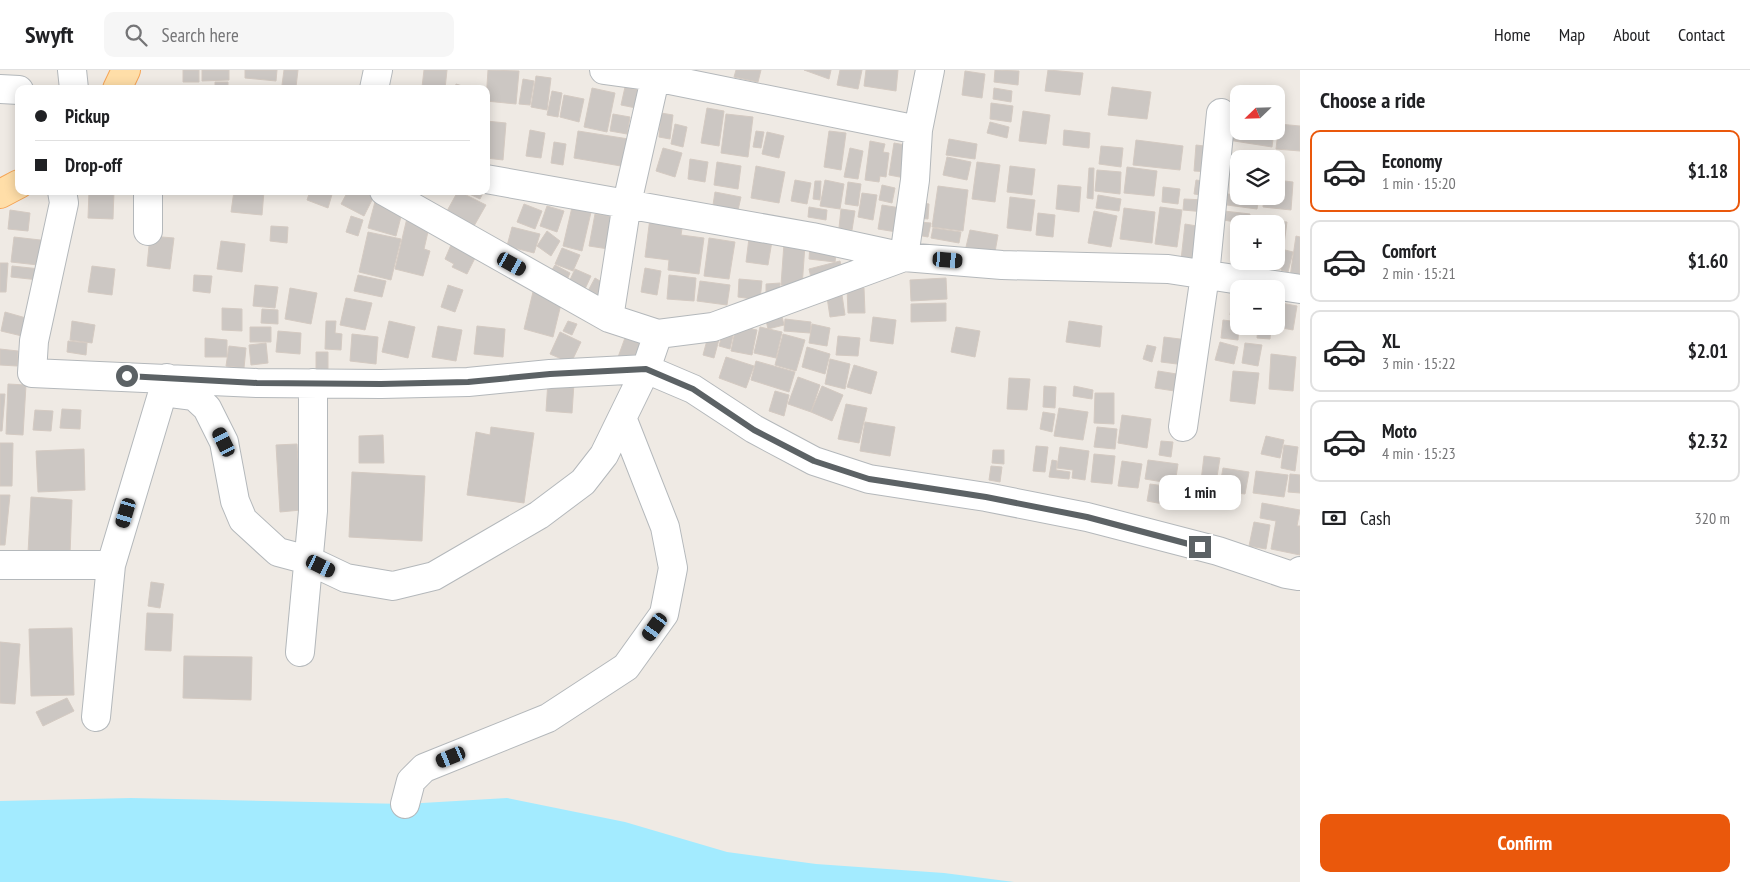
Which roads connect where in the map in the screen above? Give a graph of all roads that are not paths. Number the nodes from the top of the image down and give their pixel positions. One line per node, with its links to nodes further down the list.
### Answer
1 (72, 70): 7 (street)
2 (126, 70): 8 (main road)
3 (378, 70): 9 (street)
4 (604, 70): 6 (street)
5 (930, 70): 13 (street)
6 (656, 74): 13 (street); 20 (street)
7 (74, 85)
8 (119, 85)
9 (375, 85)
10 (0, 89): 11 (street)
11 (15, 90)
12 (1221, 113): 23 (street)
13 (918, 130): 22 (street)
14 (490, 180): 20 (street)
15 (15, 186): 16 (main road)
16 (0, 194)
17 (63, 195): 29 (street)
18 (148, 195): 21 (street)
19 (391, 195): 25 (street)
20 (627, 203): 22 (street); 25 (street)
21 (148, 231)
22 (904, 257): 23 (street); 26 (street)
23 (1205, 275): 24 (street); 31 (street)
24 (1300, 289)
25 (609, 318): 26 (street)
26 (658, 334): 27 (street)
27 (646, 369): 28 (street); 30 (street); 35 (street)
28 (313, 383): 29 (street); 32 (street)
29 (165, 385): 32 (street); 34 (street)
30 (623, 420): 32 (street); 38 (street)
31 (1183, 427)
32 (308, 560): 36 (street)
33 (0, 565): 34 (street)
34 (110, 565): 37 (street)
35 (1300, 571)
36 (300, 652)
37 (96, 717)
38 (405, 804)

